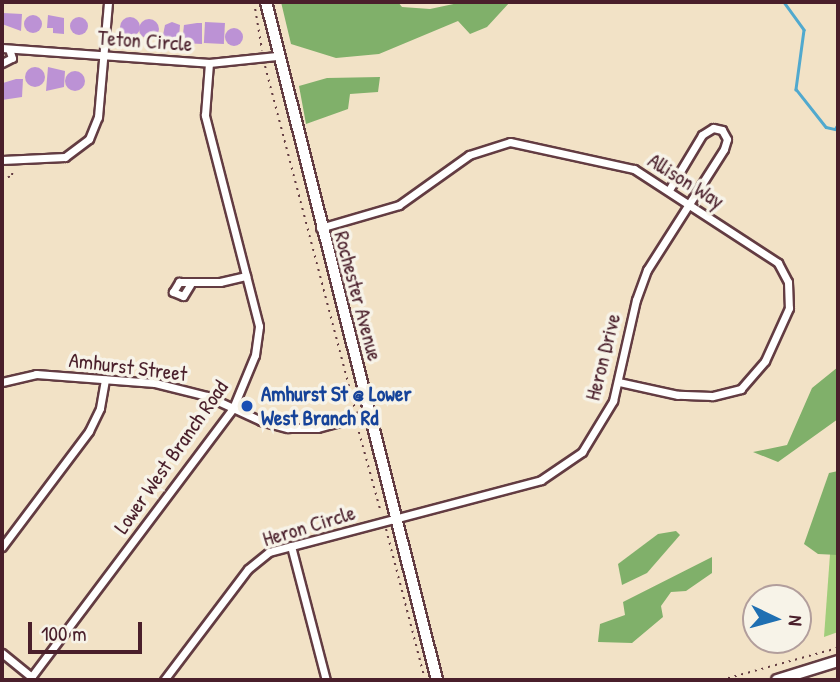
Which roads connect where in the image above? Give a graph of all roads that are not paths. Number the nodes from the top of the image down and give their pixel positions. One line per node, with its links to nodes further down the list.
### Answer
1 (108, 2): 4 (street)
2 (266, 2): 5 (main road, Rochester Avenue)
3 (5, 48): 4 (street, Teton Circle); 6 (street, Teton Circle)
4 (104, 55): 7 (street, Teton Circle); 8 (street)
5 (277, 57): 7 (street, Teton Circle); 11 (main road, Rochester Avenue)
6 (2, 63)
7 (209, 63): 12 (street, Lower West Branch Road)
8 (2, 160)
9 (669, 190): 10 (street, Allison Way); 10 (street, Heron Drive); 11 (street, Allison Way)
10 (692, 205): 16 (street, Heron Drive); 16 (street, Allison Way)
11 (320, 228): 18 (main road, Rochester Avenue)
12 (246, 276): 13 (street); 17 (street, Lower West Branch Road)
13 (190, 285)
14 (105, 379): 15 (street, Amhurst Street); 17 (street, Amhurst Street); 21 (street)
15 (2, 380)
16 (619, 382): 19 (street, Heron Drive)
17 (233, 408): 18 (street, Amhurst Street); 24 (street, Lower West Branch Road)
18 (369, 414): 19 (main road, Rochester Avenue)
19 (396, 518): 20 (street, Heron Circle); 27 (main road, Rochester Avenue)
20 (290, 546): 25 (street, Heron Circle); 26 (street)
21 (2, 547)
22 (2, 653): 24 (street)
23 (838, 661): 28 (main road)
24 (30, 678)
25 (164, 680)
26 (326, 680)
27 (436, 680)
28 (777, 680)

